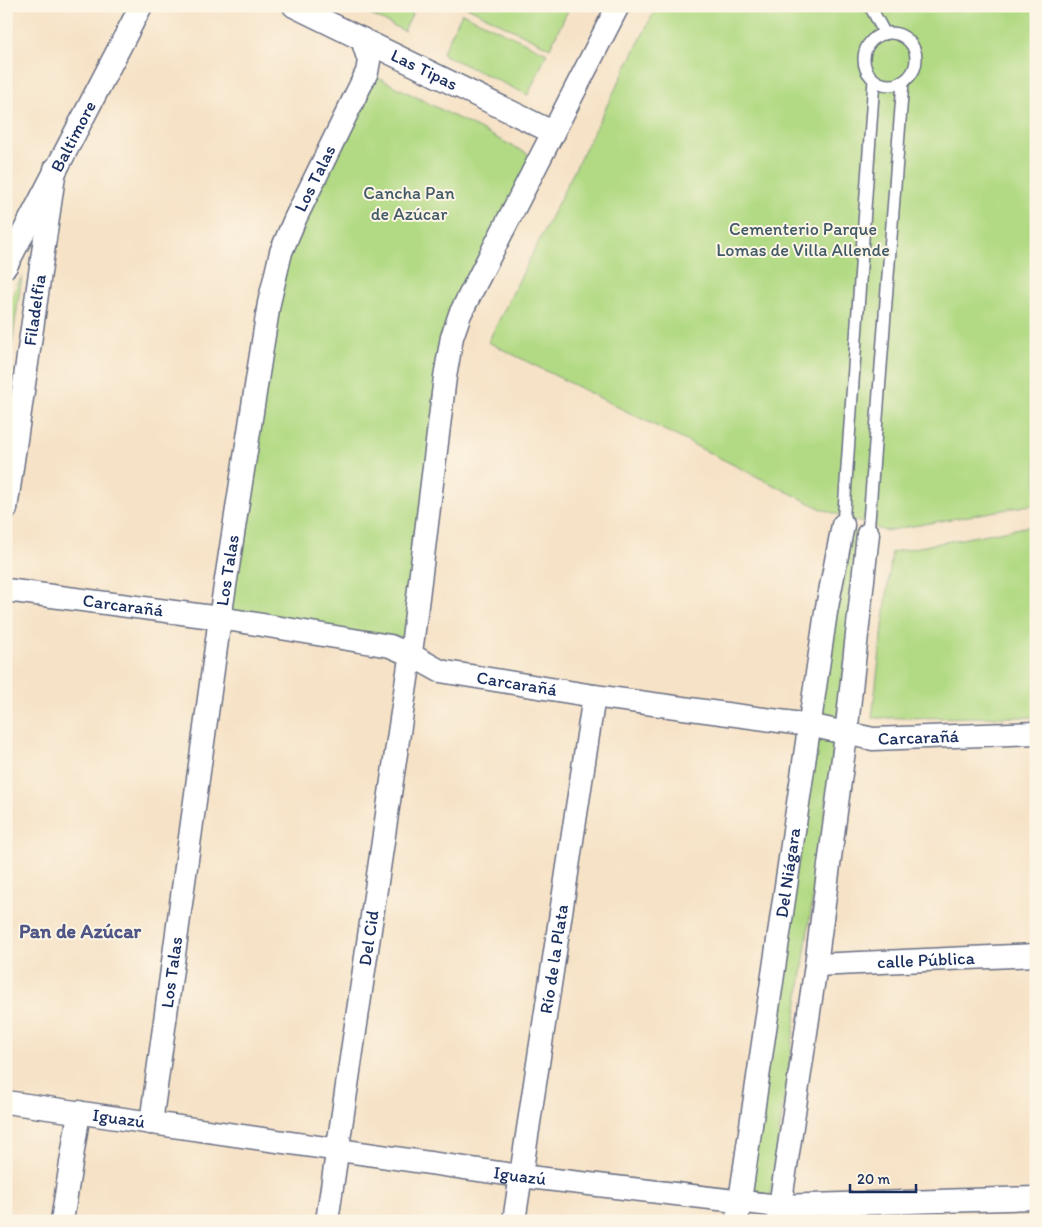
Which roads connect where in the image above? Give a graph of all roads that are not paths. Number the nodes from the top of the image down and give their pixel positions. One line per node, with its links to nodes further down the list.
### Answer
1 (141, 6): 10 (street, Baltimore)
2 (294, 6): 6 (street, Las Tipas)
3 (618, 6): 9 (street, Del Cid)
4 (870, 6): 5 (lane)
5 (885, 34): 7 (lane); 8 (lane)
6 (362, 39): 9 (street, Las Tipas); 16 (street, Los Talas)
7 (874, 80): 8 (lane); 13 (lane)
8 (903, 82): 14 (lane)
9 (554, 133): 17 (street, Del Cid)
10 (55, 169): 11 (street, Baltimore); 12 (street, Filadelfia)
11 (6, 266)
12 (6, 509)
13 (843, 525): 19 (street, Del Niágara)
14 (868, 534): 21 (street)
15 (6, 590): 16 (street, Carcarañá)
16 (220, 618): 17 (street, Carcarañá); 26 (street, Los Talas)
17 (411, 655): 18 (street, Carcarañá); 27 (street, Del Cid)
18 (594, 696): 19 (street, Carcarañá); 28 (street, Río de la Plata)
19 (809, 725): 21 (street, Carcarañá); 30 (street, Del Niágara)
20 (1036, 733): 21 (street, Carcarañá)
21 (846, 735): 23 (street)
22 (1036, 955): 23 (street, calle Pública)
23 (816, 965): 31 (street)
24 (6, 1102): 25 (street, Iguazú)
25 (79, 1112): 26 (street, Iguazú); 32 (street)
26 (151, 1123): 27 (street, Iguazú)
27 (336, 1150): 28 (street, Iguazú); 33 (street, Del Cid)
28 (520, 1176): 30 (street, Iguazú); 34 (street, Río de la Plata)
29 (1036, 1198): 31 (street, Iguazú)
30 (738, 1211): 31 (street, Iguazú)
31 (778, 1213)
32 (62, 1221)
33 (327, 1221)
34 (514, 1221)

